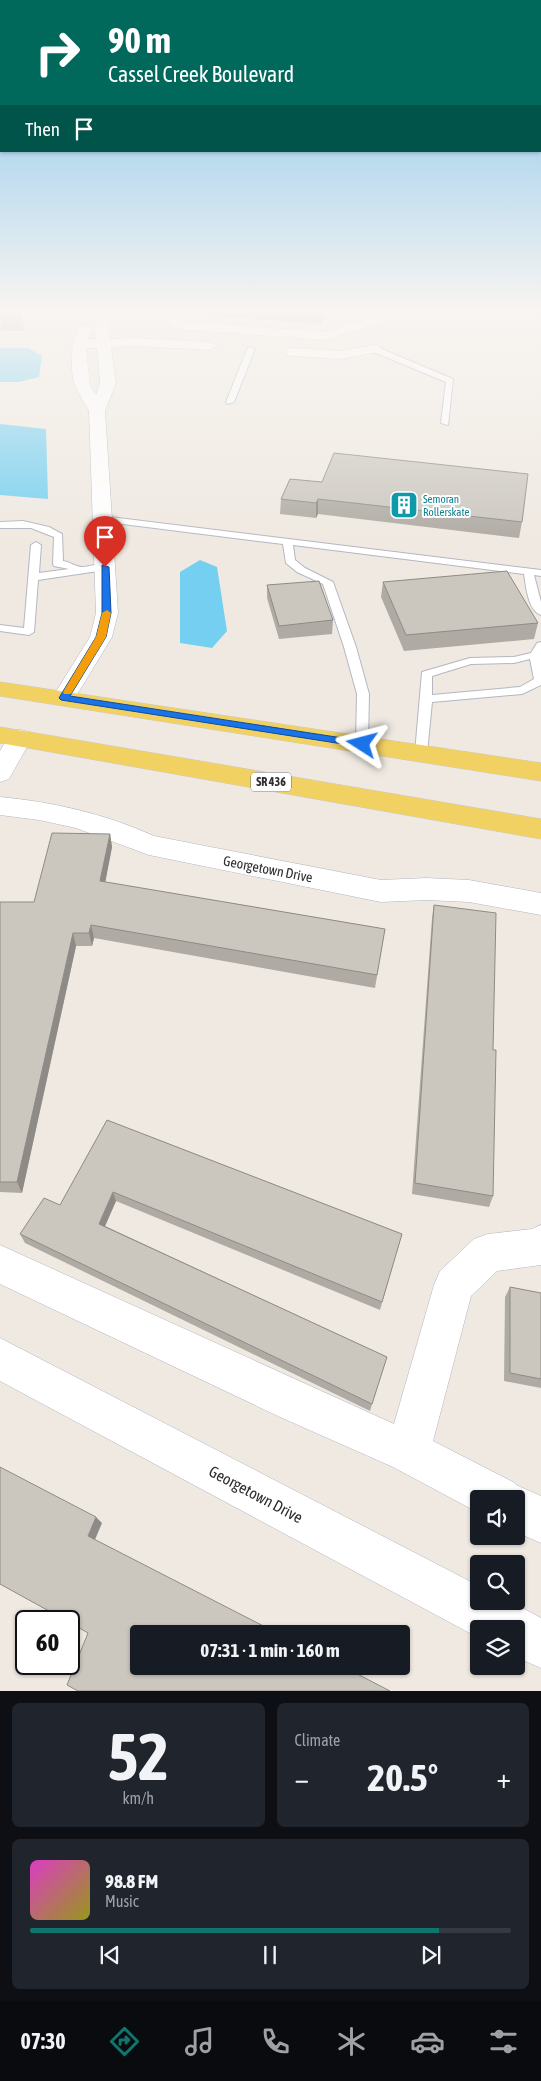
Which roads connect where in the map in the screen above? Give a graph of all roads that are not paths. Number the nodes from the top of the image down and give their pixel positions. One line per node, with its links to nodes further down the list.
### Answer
1 (83, 387): 6 (street)
2 (106, 387): 6 (street)
3 (238, 387): 5 (lane)
4 (449, 387): 7 (lane)
5 (230, 402)
6 (97, 411): 8 (street)
7 (445, 423)
8 (102, 519): 12 (lane); 14 (street)
9 (0, 525): 10 (lane)
10 (44, 529): 11 (lane); 15 (lane)
11 (0, 531)
12 (288, 542): 16 (lane); 26 (lane)
13 (36, 545): 18 (lane)
14 (105, 567): 15 (lane); 23 (street)
15 (77, 570): 18 (lane)
16 (528, 572): 17 (lane); 19 (lane)
17 (541, 573)
18 (34, 577): 20 (lane)
19 (541, 612)
20 (0, 628)
21 (538, 650): 24 (lane); 24 (lane)
22 (0, 689): 23 (main road)
23 (64, 698): 26 (main road)
24 (426, 699): 27 (lane)
25 (10, 737): 29 (street); 31 (main road, SR 436)
26 (362, 744): 27 (main road)
27 (421, 753): 28 (main road)
28 (541, 772)
29 (0, 773)
30 (0, 806): 32 (street, Georgetown Drive)
31 (541, 829)
32 (541, 904)
33 (541, 1244): 36 (street)
34 (0, 1264): 36 (street)
35 (0, 1358): 40 (street, Georgetown Drive)
36 (408, 1452): 37 (street)
37 (482, 1490)
38 (525, 1512): 39 (street)
39 (541, 1520)
40 (495, 1620)
41 (525, 1636): 42 (street)
42 (541, 1644)

